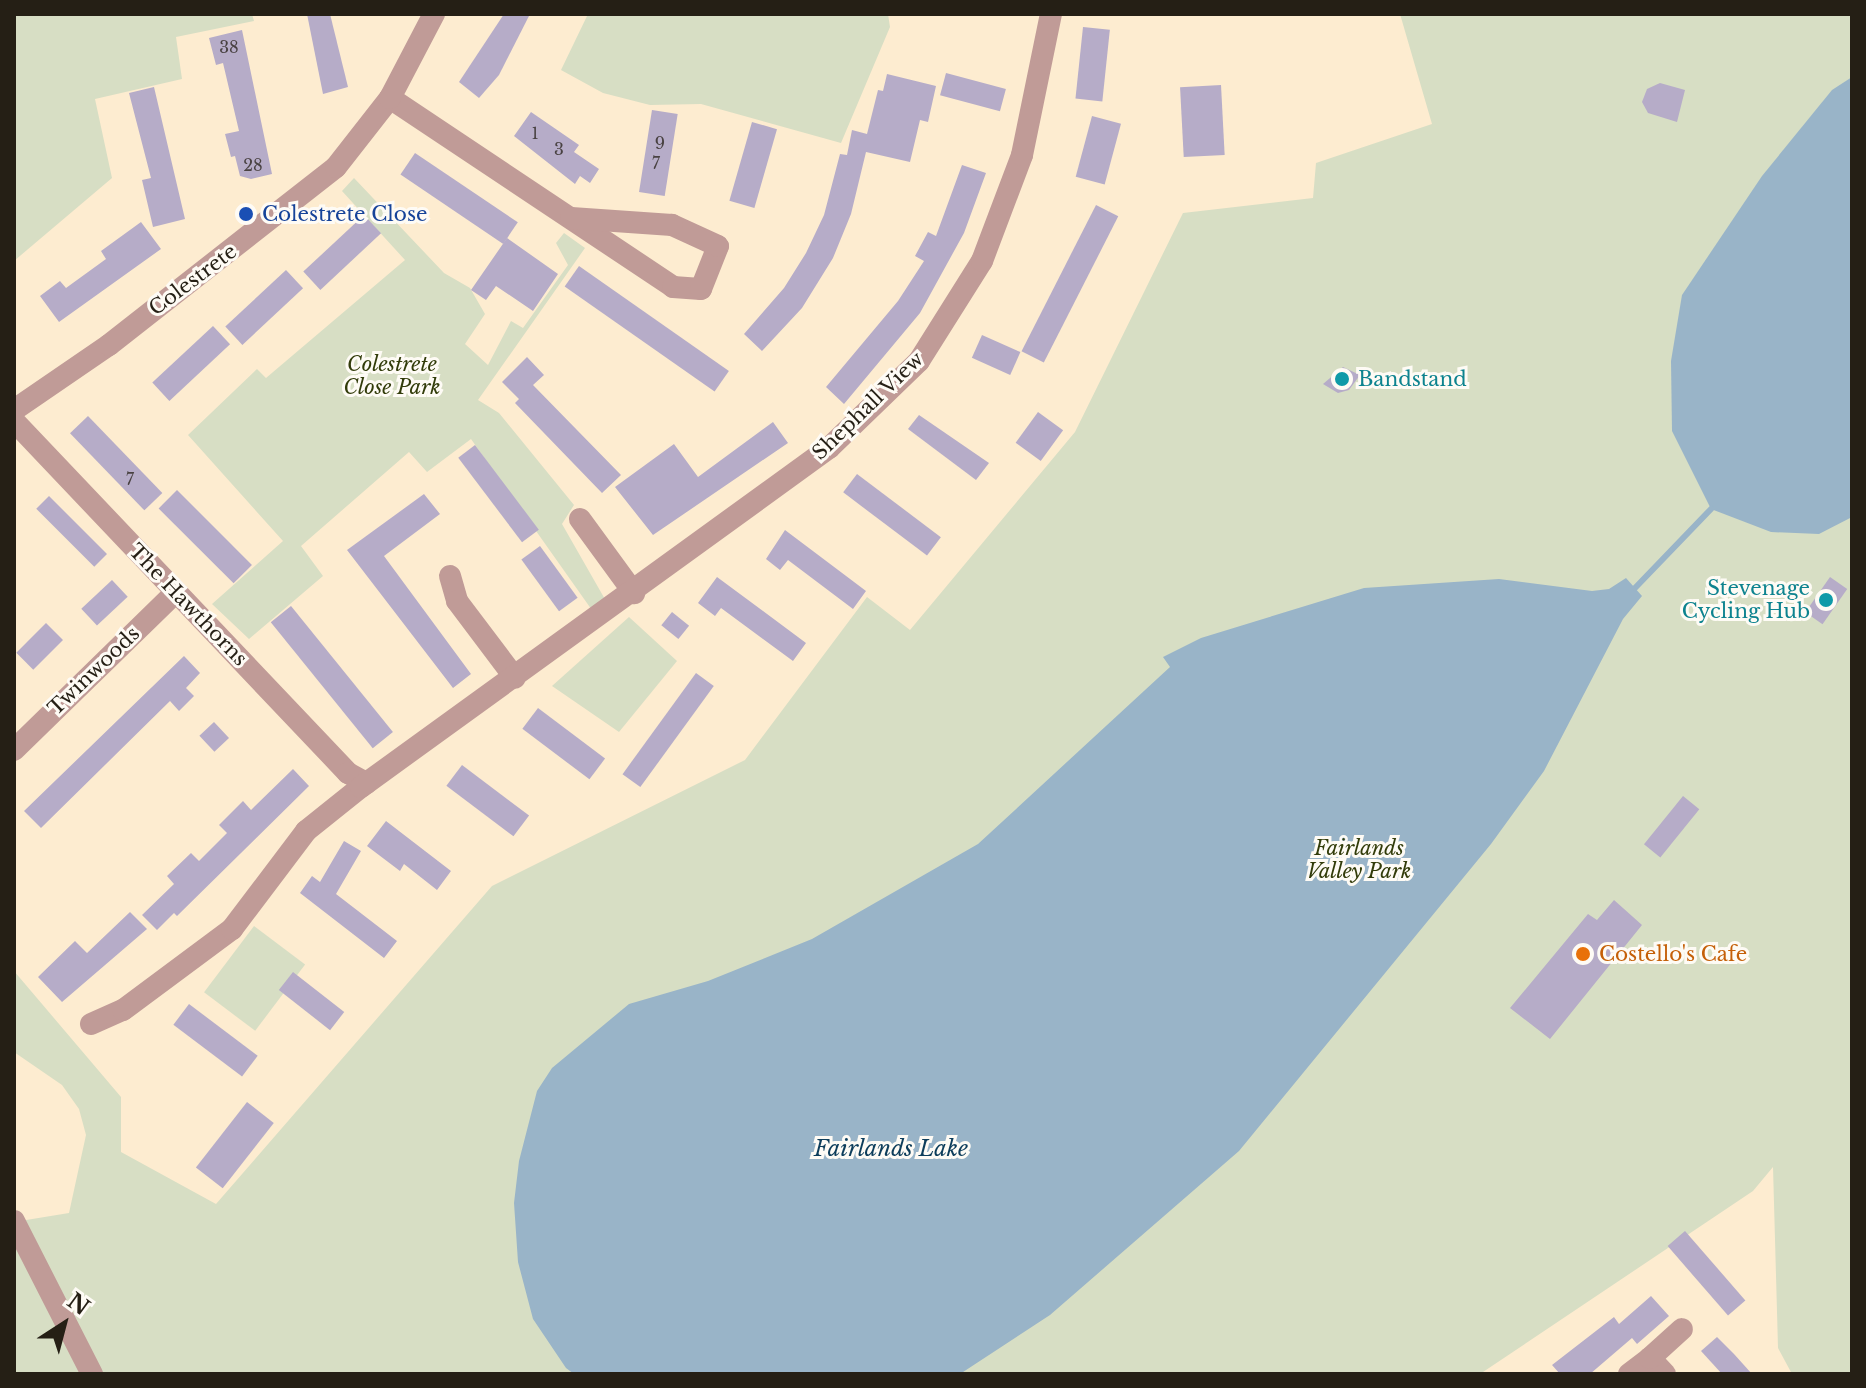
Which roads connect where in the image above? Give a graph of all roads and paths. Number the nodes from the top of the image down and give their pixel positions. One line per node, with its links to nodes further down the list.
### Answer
1 (434, 14): 3 (street, Colestrete)
2 (1051, 14): 10 (street, Shephall View)
3 (390, 98): 4 (street); 5 (street, Colestrete)
4 (571, 218): 4 (street)
5 (14, 410)
6 (14, 421): 9 (street, The Hawthorns)
7 (580, 519): 10 (street)
8 (450, 576): 11 (street)
9 (175, 593): 12 (street, Twinwoods); 13 (street, The Hawthorns)
10 (634, 593): 11 (street, Shephall View)
11 (515, 678): 13 (street, Shephall View)
12 (14, 750)
13 (366, 783): 14 (street, Shephall View)
14 (91, 1024)
15 (14, 1221): 18 (street)
16 (1682, 1329): 17 (street)
17 (1658, 1366): 19 (street)
18 (92, 1374)
19 (1629, 1374)

